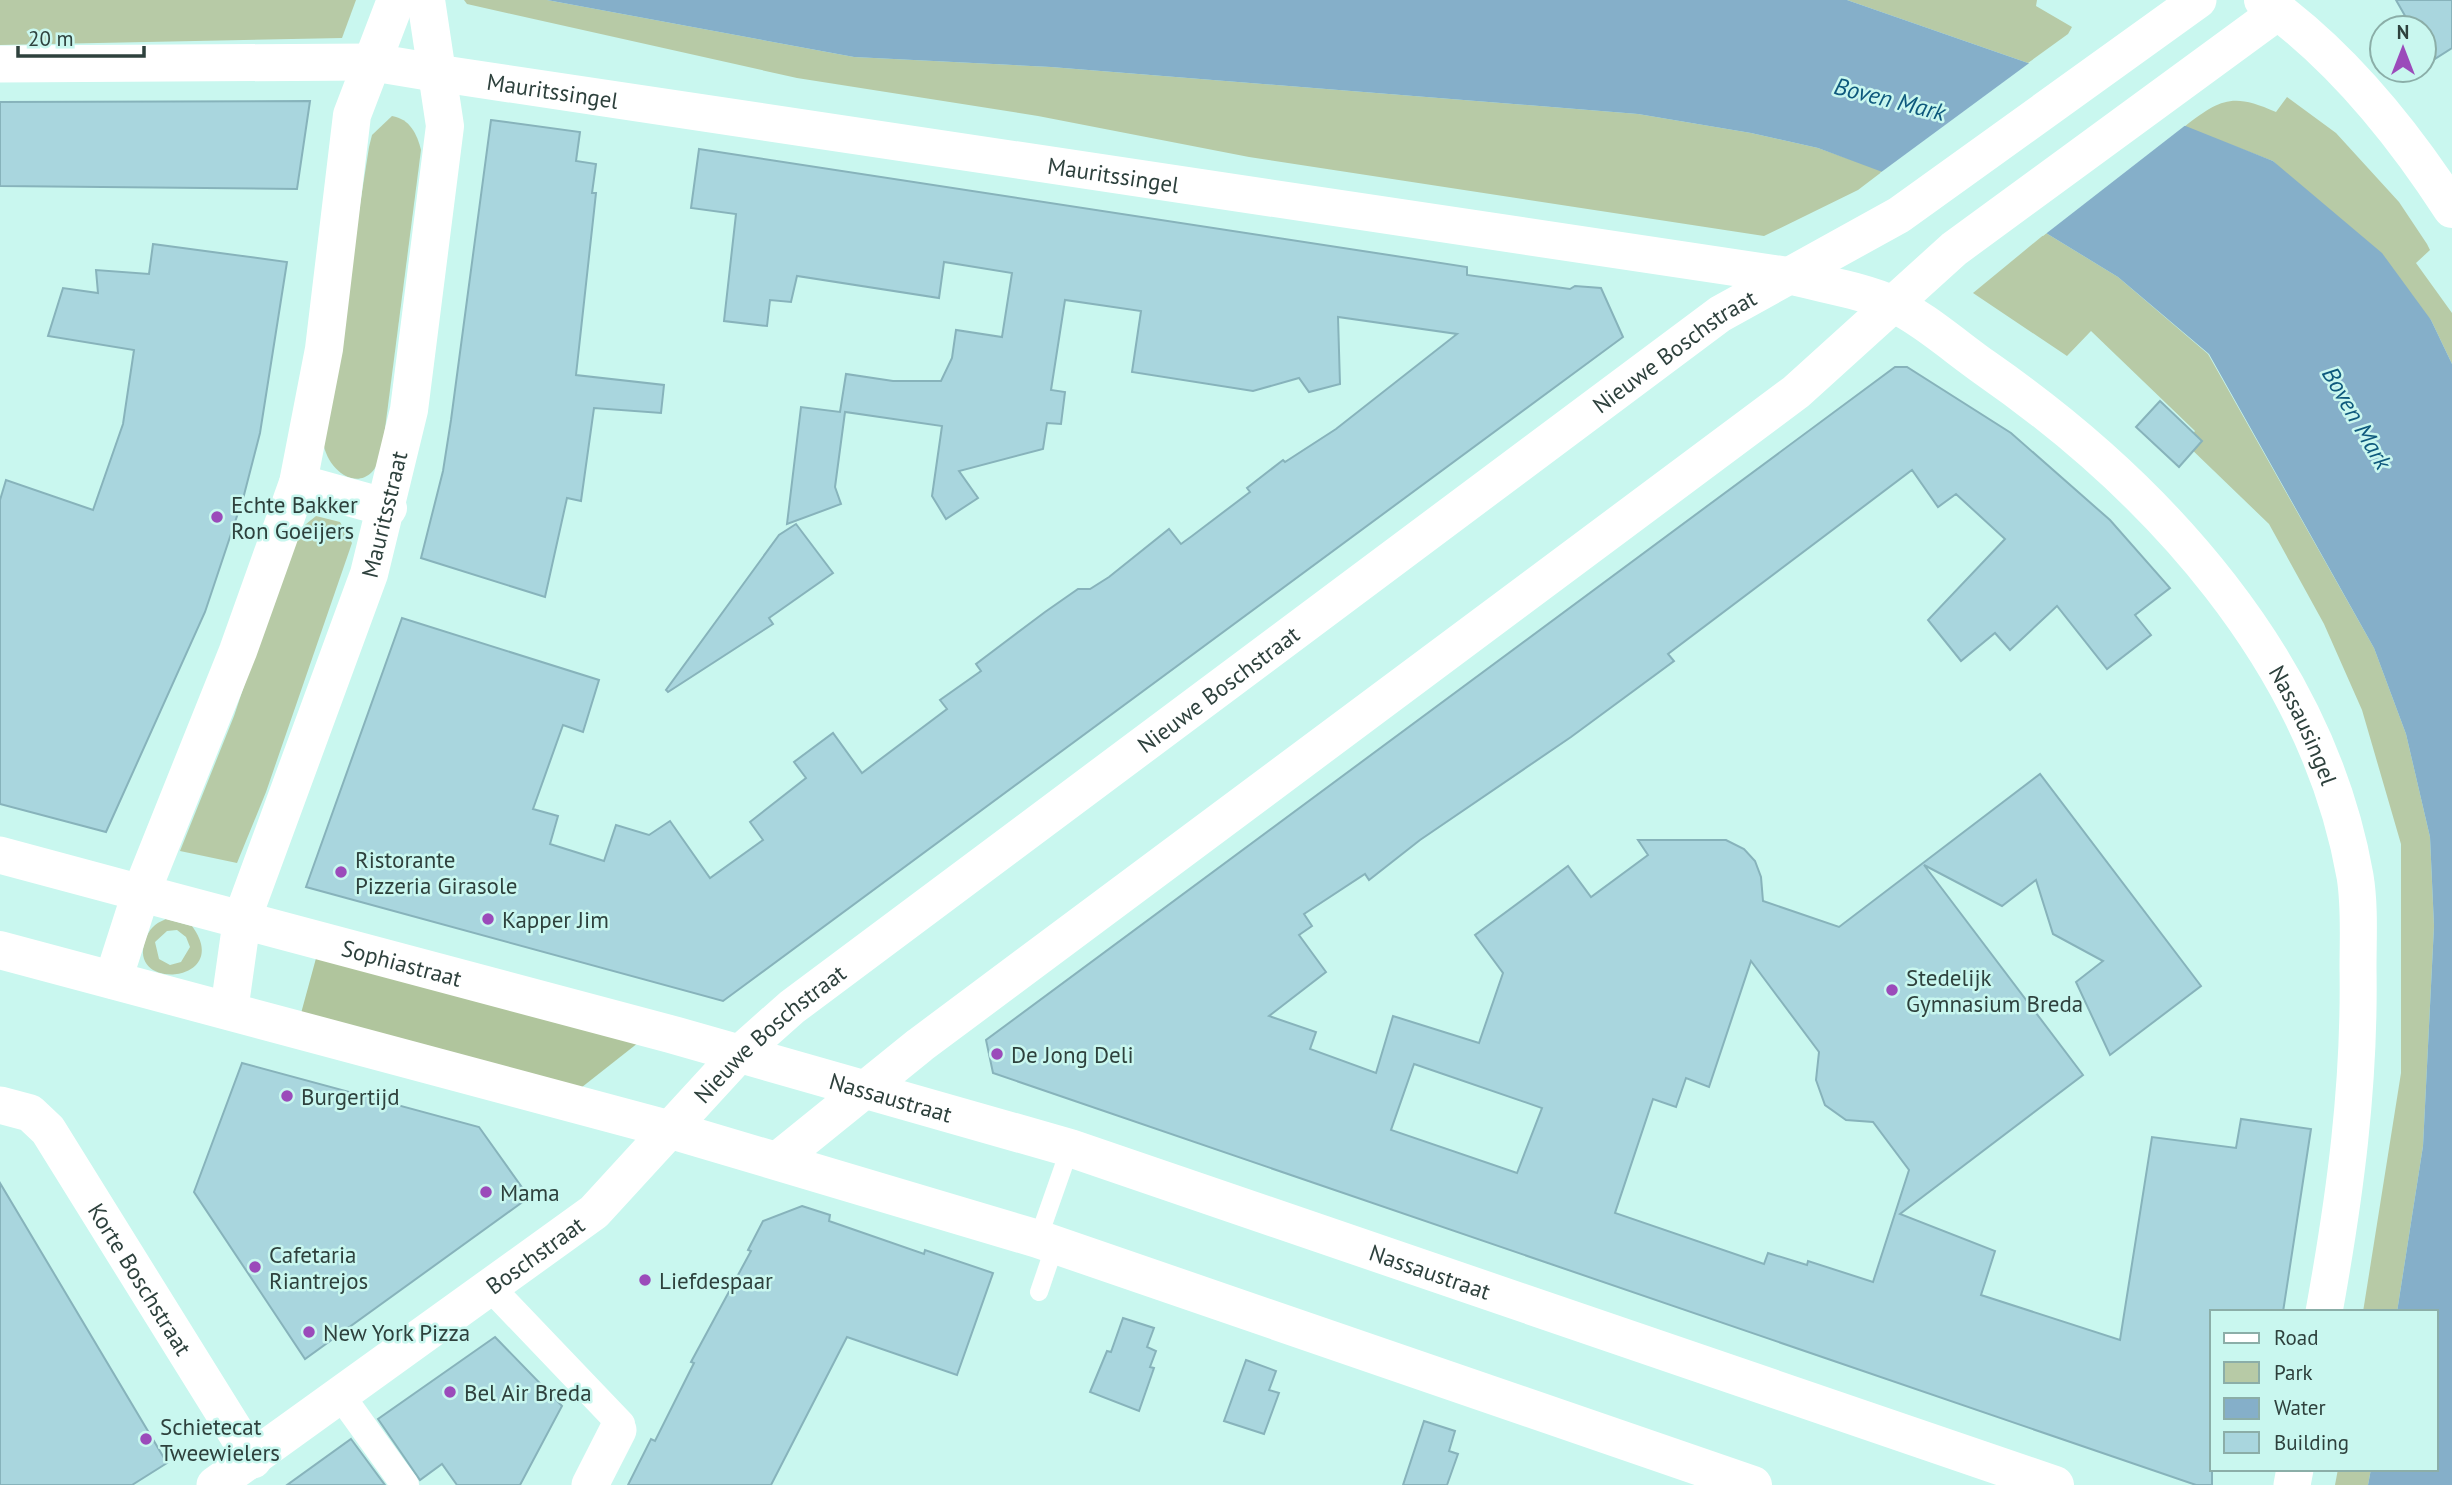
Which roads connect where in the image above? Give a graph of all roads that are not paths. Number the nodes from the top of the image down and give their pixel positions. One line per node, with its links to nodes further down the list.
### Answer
1 (396, 0): 5 (street)
2 (426, 0): 7 (street, Mauritsstraat)
3 (2199, 0): 9 (street, Nieuwe Boschstraat)
4 (2280, 4): 8 (street); 10 (street)
5 (371, 62): 6 (street); 7 (street); 11 (street)
6 (0, 64)
7 (437, 73): 9 (street, Mauritssingel); 12 (street, Mauritsstraat)
8 (2452, 209)
9 (1791, 276): 10 (street); 19 (street, Nieuwe Boschstraat)
10 (1893, 304): 21 (street); 29 (street, Nassausingel)
11 (298, 483): 12 (street); 14 (street)
12 (388, 508): 15 (street, Mauritsstraat)
13 (0, 855): 14 (street, Sophiastraat)
14 (141, 893): 15 (street, Sophiastraat); 17 (street)
15 (242, 919): 18 (street, Mauritsstraat); 19 (street, Sophiastraat)
16 (0, 950): 17 (street)
17 (113, 980): 18 (street)
18 (229, 1011): 23 (street)
19 (739, 1054): 20 (street, Sophiastraat); 23 (street, Nieuwe Boschstraat)
20 (802, 1072): 21 (street, Nassaustraat)
21 (865, 1089): 24 (street, Nassaustraat); 25 (street)
22 (9, 1106): 32 (street, Korte Boschstraat)
23 (668, 1129): 25 (street); 27 (street, Boschstraat)
24 (1070, 1148): 26 (lane); 37 (street, Nassaustraat)
25 (779, 1159): 26 (street)
26 (1047, 1242): 28 (lane); 36 (street)
27 (491, 1288): 30 (street, Boschstraat); 31 (street)
28 (1039, 1293)
29 (2324, 1310)
30 (341, 1396): 32 (street, Boschstraat); 34 (street)
31 (620, 1427): 35 (street)
32 (253, 1460): 33 (street, Boschstraat)
33 (215, 1485)
34 (405, 1485)
35 (590, 1485)
36 (1753, 1485)
37 (2055, 1485)

